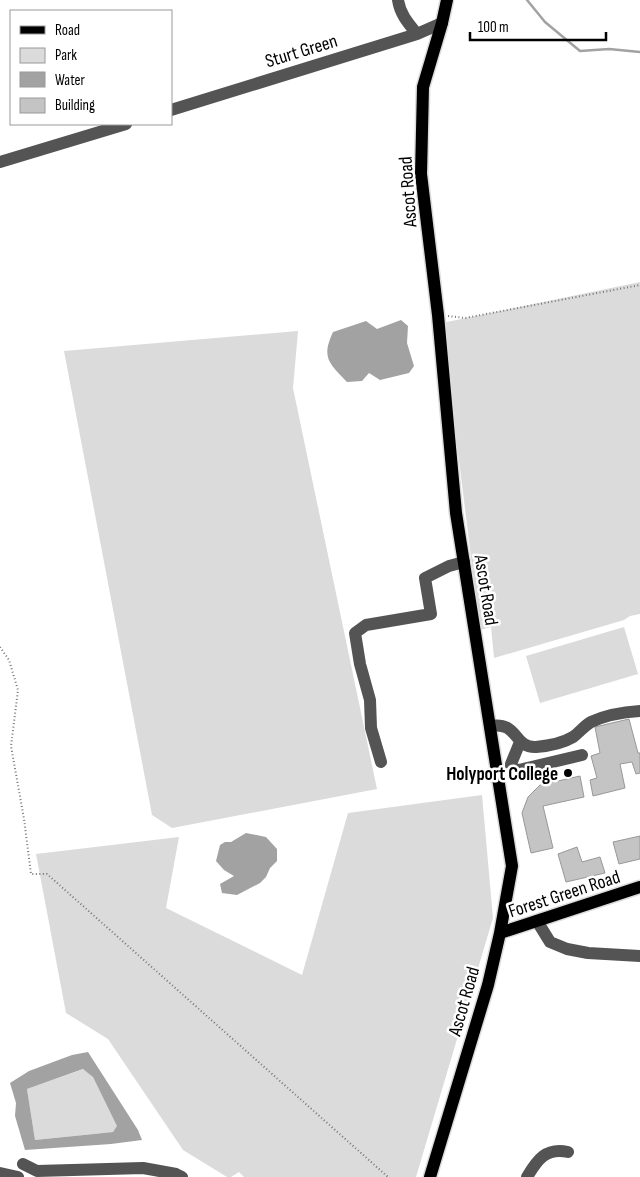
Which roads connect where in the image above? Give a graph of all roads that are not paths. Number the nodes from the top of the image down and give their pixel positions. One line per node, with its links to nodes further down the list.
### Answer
1 (398, 0): 4 (street)
2 (447, 0): 3 (main road, Ascot Road)
3 (442, 23): 4 (street, Sturt Green); 9 (main road, Ascot Road)
4 (417, 34): 5 (street, Sturt Green)
5 (172, 110)
6 (118, 125): 7 (street)
7 (95, 128): 8 (street)
8 (0, 162)
9 (464, 562): 11 (main road, Ascot Road); 14 (street)
10 (640, 712): 12 (street)
11 (490, 726): 12 (street); 17 (main road, Ascot Road)
12 (520, 742): 13 (street)
13 (582, 755)
14 (381, 762)
15 (640, 888): 16 (main road, Forest Green Road)
16 (537, 922): 17 (main road, Forest Green Road); 18 (street)
17 (500, 933): 24 (main road, Ascot Road)
18 (640, 956)
19 (568, 1152): 25 (street)
20 (23, 1164): 23 (street)
21 (0, 1173): 22 (street)
22 (18, 1177)
23 (182, 1177)
24 (430, 1177)
25 (527, 1177)

